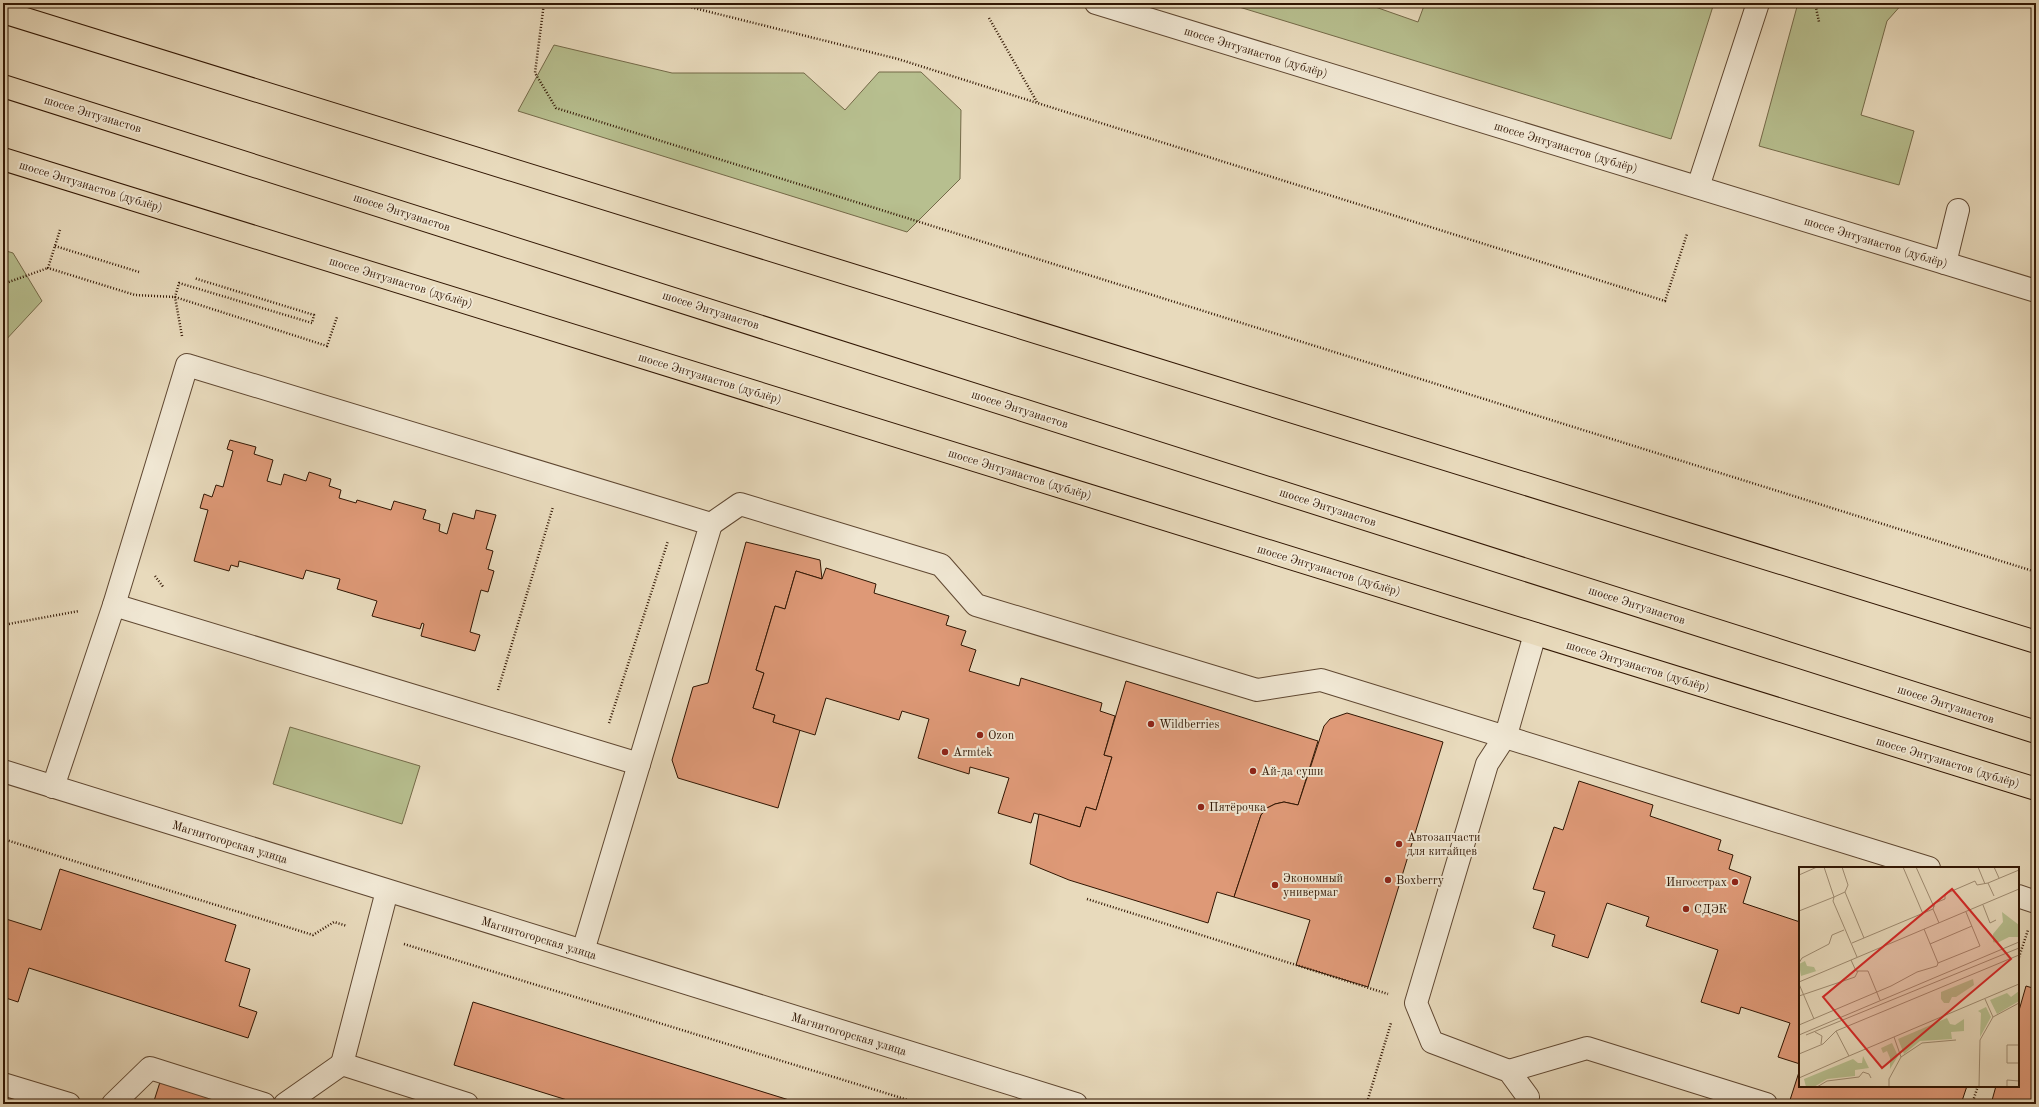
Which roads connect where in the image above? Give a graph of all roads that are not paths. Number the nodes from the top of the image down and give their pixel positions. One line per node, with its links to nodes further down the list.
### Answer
1 (1096, 3): 6 (street, шоссе Энтузиастов (дублёр))
2 (1758, 3): 6 (street)
3 (3, 12): 13 (main road)
4 (3, 86): 14 (main road, шоссе Энтузиастов)
5 (3, 159): 12 (main road, шоссе Энтузиастов (дублёр))
6 (1698, 187): 8 (street, шоссе Энтузиастов (дублёр))
7 (1958, 210): 8 (street)
8 (1945, 262): 9 (street, шоссе Энтузиастов (дублёр))
9 (2036, 290)
10 (711, 524): 11 (street); 15 (street); 16 (street)
11 (114, 605): 16 (street); 18 (street)
12 (1535, 634): 15 (street); 19 (main road, шоссе Энтузиастов (дублёр))
13 (2036, 642)
14 (2036, 732)
15 (1506, 736): 20 (street); 26 (street)
16 (639, 764): 24 (street)
17 (3, 771): 18 (street, Магнитогорская улица)
18 (53, 787): 21 (street, Магнитогорская улица)
19 (2036, 789)
20 (1926, 867)
21 (387, 891): 24 (street, Магнитогорская улица); 25 (street)
22 (2019, 896): 23 (street)
23 (2036, 902)
24 (582, 951): 35 (street, Магнитогорская улица)
25 (342, 1064): 27 (street); 34 (street)
26 (1509, 1071): 36 (street); 37 (street)
27 (315, 1083): 32 (street); 33 (street)
28 (3, 1084): 29 (street)
29 (69, 1104)
30 (113, 1104): 31 (street)
31 (264, 1104)
32 (285, 1104)
33 (308, 1104)
34 (468, 1104)
35 (1076, 1104)
36 (1527, 1104)
37 (1766, 1104)

